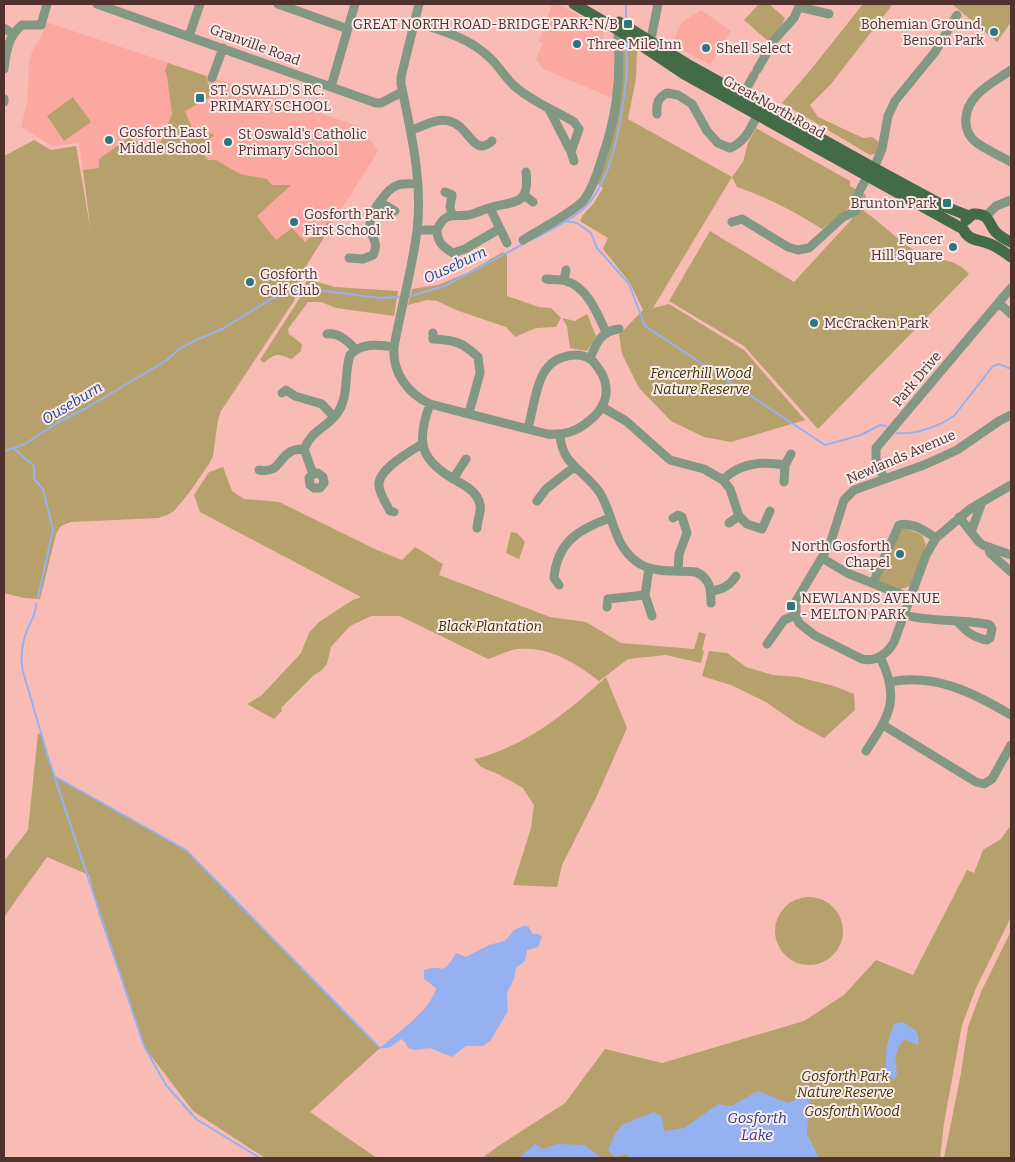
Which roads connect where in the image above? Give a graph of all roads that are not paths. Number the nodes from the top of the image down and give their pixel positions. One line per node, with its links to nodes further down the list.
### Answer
1 (48, 4): 17 (street)
2 (97, 4): 18 (street, Granville Road)
3 (200, 4): 18 (street)
4 (278, 4): 15 (street)
5 (355, 4): 15 (street)
6 (416, 4): 13 (street)
7 (574, 4): 16 (main road, Great North Road)
8 (588, 4): 16 (main road, Great North Road)
9 (658, 4): 19 (street)
10 (799, 6): 11 (street); 26 (street)
11 (826, 10)
12 (958, 16): 34 (street)
13 (414, 22): 25 (street); 27 (street)
14 (4, 28): 17 (street)
15 (348, 29): 24 (street)
16 (626, 30): 19 (main road, Great North Road); 29 (main road, Great North Road); 52 (street)
17 (13, 34): 21 (street)
18 (189, 36): 20 (street, Granville Road)
19 (649, 40): 26 (main road, Great North Road)
20 (223, 48): 23 (street); 24 (street, Granville Road)
21 (4, 68)
22 (1011, 70): 32 (street)
23 (212, 78)
24 (331, 87): 25 (street, Granville Road)
25 (402, 92): 30 (street)
26 (743, 95): 34 (main road, Great North Road)
27 (550, 109): 27 (street)
28 (656, 114): 29 (street)
29 (757, 116): 34 (main road, Great North Road)
30 (412, 130): 31 (street); 35 (street)
31 (492, 141)
32 (1011, 161)
33 (526, 172): 37 (street)
34 (871, 172): 44 (main road, Great North Road); 46 (street); 48 (main road, Great North Road)
35 (418, 184): 39 (street); 50 (street)
36 (451, 193): 43 (street)
37 (524, 195): 40 (street); 41 (street)
38 (1011, 200): 45 (street)
39 (380, 202): 42 (street); 57 (street)
40 (533, 202)
41 (490, 208): 43 (street); 47 (street)
42 (395, 211)
43 (452, 214): 51 (street)
44 (969, 216): 45 (main road, Great North Road); 48 (main road)
45 (985, 217): 49 (main road)
46 (732, 222)
47 (499, 229): 51 (street); 55 (street)
48 (963, 229): 53 (main road, Great North Road)
49 (993, 229): 53 (main road); 54 (main road)
50 (417, 230): 51 (street); 68 (street)
51 (437, 230)
52 (522, 240)
53 (984, 242): 56 (main road, Great North Road)
54 (1011, 242)
55 (507, 243)
56 (1011, 257)
57 (349, 258)
58 (566, 270): 60 (street)
59 (546, 279): 60 (street)
60 (564, 280): 65 (street)
61 (1011, 288): 62 (street, Park Drive)
62 (999, 303): 63 (street); 87 (street, Park Drive)
63 (1011, 314)
64 (620, 329): 65 (street)
65 (606, 332): 70 (street)
66 (327, 334): 69 (street)
67 (432, 338): 74 (street)
68 (394, 347): 69 (street); 72 (street)
69 (355, 349): 76 (street)
70 (590, 358): 73 (street); 77 (street)
71 (285, 389): 76 (street)
72 (430, 404): 74 (street); 79 (street)
73 (602, 407): 78 (street); 89 (street)
74 (469, 413): 77 (street)
75 (1011, 415): 87 (street, Newlands Avenue)
76 (334, 416): 80 (street)
77 (528, 428): 78 (street)
78 (560, 435): 84 (street)
79 (422, 444): 88 (street); 95 (street)
80 (304, 449): 85 (street); 86 (street)
81 (791, 454): 83 (street)
82 (466, 459): 88 (street)
83 (784, 465): 89 (street); 90 (street)
84 (574, 467): 92 (street); 98 (street)
85 (259, 470)
86 (313, 474)
87 (884, 478): 106 (street, Newlands Avenue)
88 (453, 479): 101 (street)
89 (723, 480): 96 (street)
90 (784, 482)
91 (1011, 485): 93 (street)
92 (537, 501)
93 (982, 502): 97 (street); 102 (street)
94 (770, 511): 96 (street)
95 (389, 512)
96 (739, 516): 100 (street)
97 (959, 517): 102 (street); 103 (street)
98 (610, 518): 107 (street); 111 (street)
99 (673, 518): 108 (street)
100 (729, 523)
101 (475, 525)
102 (971, 532): 104 (street)
103 (936, 538): 112 (street); 115 (street)
104 (988, 548): 105 (street); 109 (street)
105 (1011, 555)
106 (822, 558): 112 (street); 118 (street, Newlands Avenue)
107 (649, 568): 108 (street); 114 (street)
108 (678, 571): 113 (street)
109 (1011, 572)
110 (736, 576): 113 (street)
111 (544, 581)
112 (873, 583): 115 (street)
113 (711, 591): 117 (street)
114 (645, 595): 116 (street); 119 (street)
115 (910, 598): 120 (street)
116 (605, 601)
117 (711, 602)
118 (796, 615): 122 (street); 123 (street)
119 (652, 616)
120 (904, 616): 121 (street); 123 (street)
121 (958, 622)
122 (767, 644)
123 (880, 657): 124 (street)
124 (890, 682): 125 (street); 126 (street)
125 (1011, 715)
126 (883, 725): 127 (street); 128 (street)
127 (1011, 745)
128 (866, 752)

